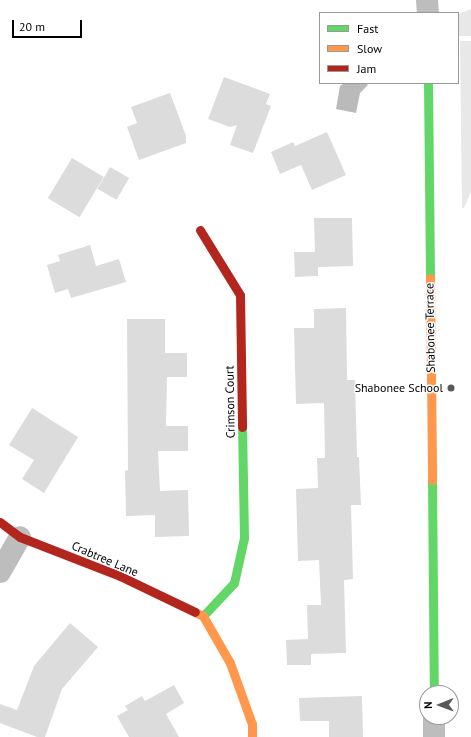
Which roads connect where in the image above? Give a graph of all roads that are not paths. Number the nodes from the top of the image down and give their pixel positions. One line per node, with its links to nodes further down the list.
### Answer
1 (427, 0): 2 (street)
2 (428, 12)
3 (428, 84): 9 (street, Shabonee Terrace)
4 (200, 230): 8 (street, Crimson Court)
5 (0, 522): 6 (street, Crabtree Lane)
6 (20, 537): 7 (street); 8 (street, Crabtree Lane)
7 (0, 572)
8 (203, 616): 11 (street)
9 (434, 685)
10 (434, 725): 12 (street)
11 (252, 737)
12 (434, 737)

